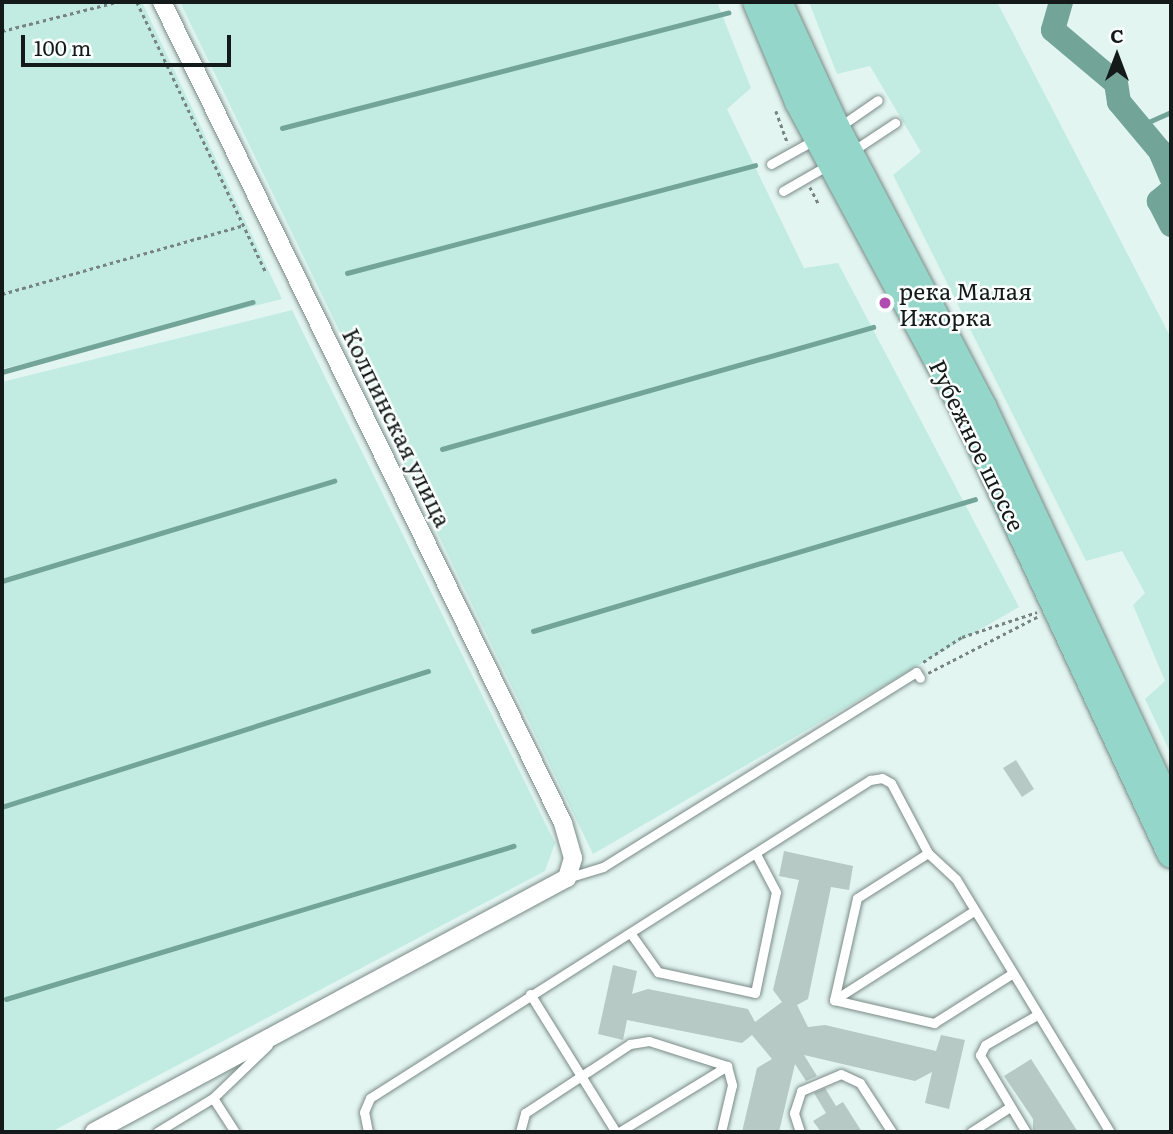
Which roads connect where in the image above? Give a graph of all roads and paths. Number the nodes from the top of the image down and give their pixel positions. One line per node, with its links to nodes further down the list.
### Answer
1 (117, 2): 6 (path)
2 (137, 2): 14 (path)
3 (162, 2): 23 (street, Колпинская улица)
4 (756, 2): 9 (main road, Рубежное шоссе)
5 (779, 2): 9 (main road, Рубежное шоссе)
6 (2, 32)
7 (878, 100): 9 (lane)
8 (895, 123): 10 (lane)
9 (827, 133): 10 (main road, Рубежное шоссе); 11 (lane)
10 (841, 158): 12 (lane); 19 (main road, Рубежное шоссе); 22 (main road, Рубежное шоссе)
11 (771, 164)
12 (783, 191)
13 (234, 192): 14 (path)
14 (230, 195): 15 (path)
15 (244, 225): 16 (path); 17 (path)
16 (266, 273)
17 (2, 294)
18 (918, 676): 18 (path); 23 (lane)
19 (1171, 808)
20 (928, 853): 21 (lane); 24 (lane); 28 (lane)
21 (756, 854): 25 (lane); 25 (lane)
22 (1171, 855)
23 (567, 878): 30 (street)
24 (972, 912): 26 (lane); 28 (lane)
25 (631, 934): 27 (lane)
26 (1010, 975): 28 (lane); 29 (lane)
27 (530, 994): 32 (lane); 38 (lane)
28 (834, 1000)
29 (1037, 1015): 34 (lane); 46 (lane)
30 (279, 1034): 33 (lane); 35 (street)
31 (727, 1066): 32 (lane); 40 (lane); 41 (lane)
32 (580, 1076): 39 (lane); 40 (lane)
33 (213, 1098): 36 (lane); 37 (lane)
34 (1010, 1107): 44 (lane); 45 (lane)
35 (94, 1132)
36 (157, 1132)
37 (235, 1132)
38 (368, 1132)
39 (520, 1132)
40 (618, 1132)
41 (721, 1132)
42 (800, 1132): 43 (lane)
43 (892, 1132)
44 (971, 1132)
45 (1027, 1132)
46 (1110, 1132)

